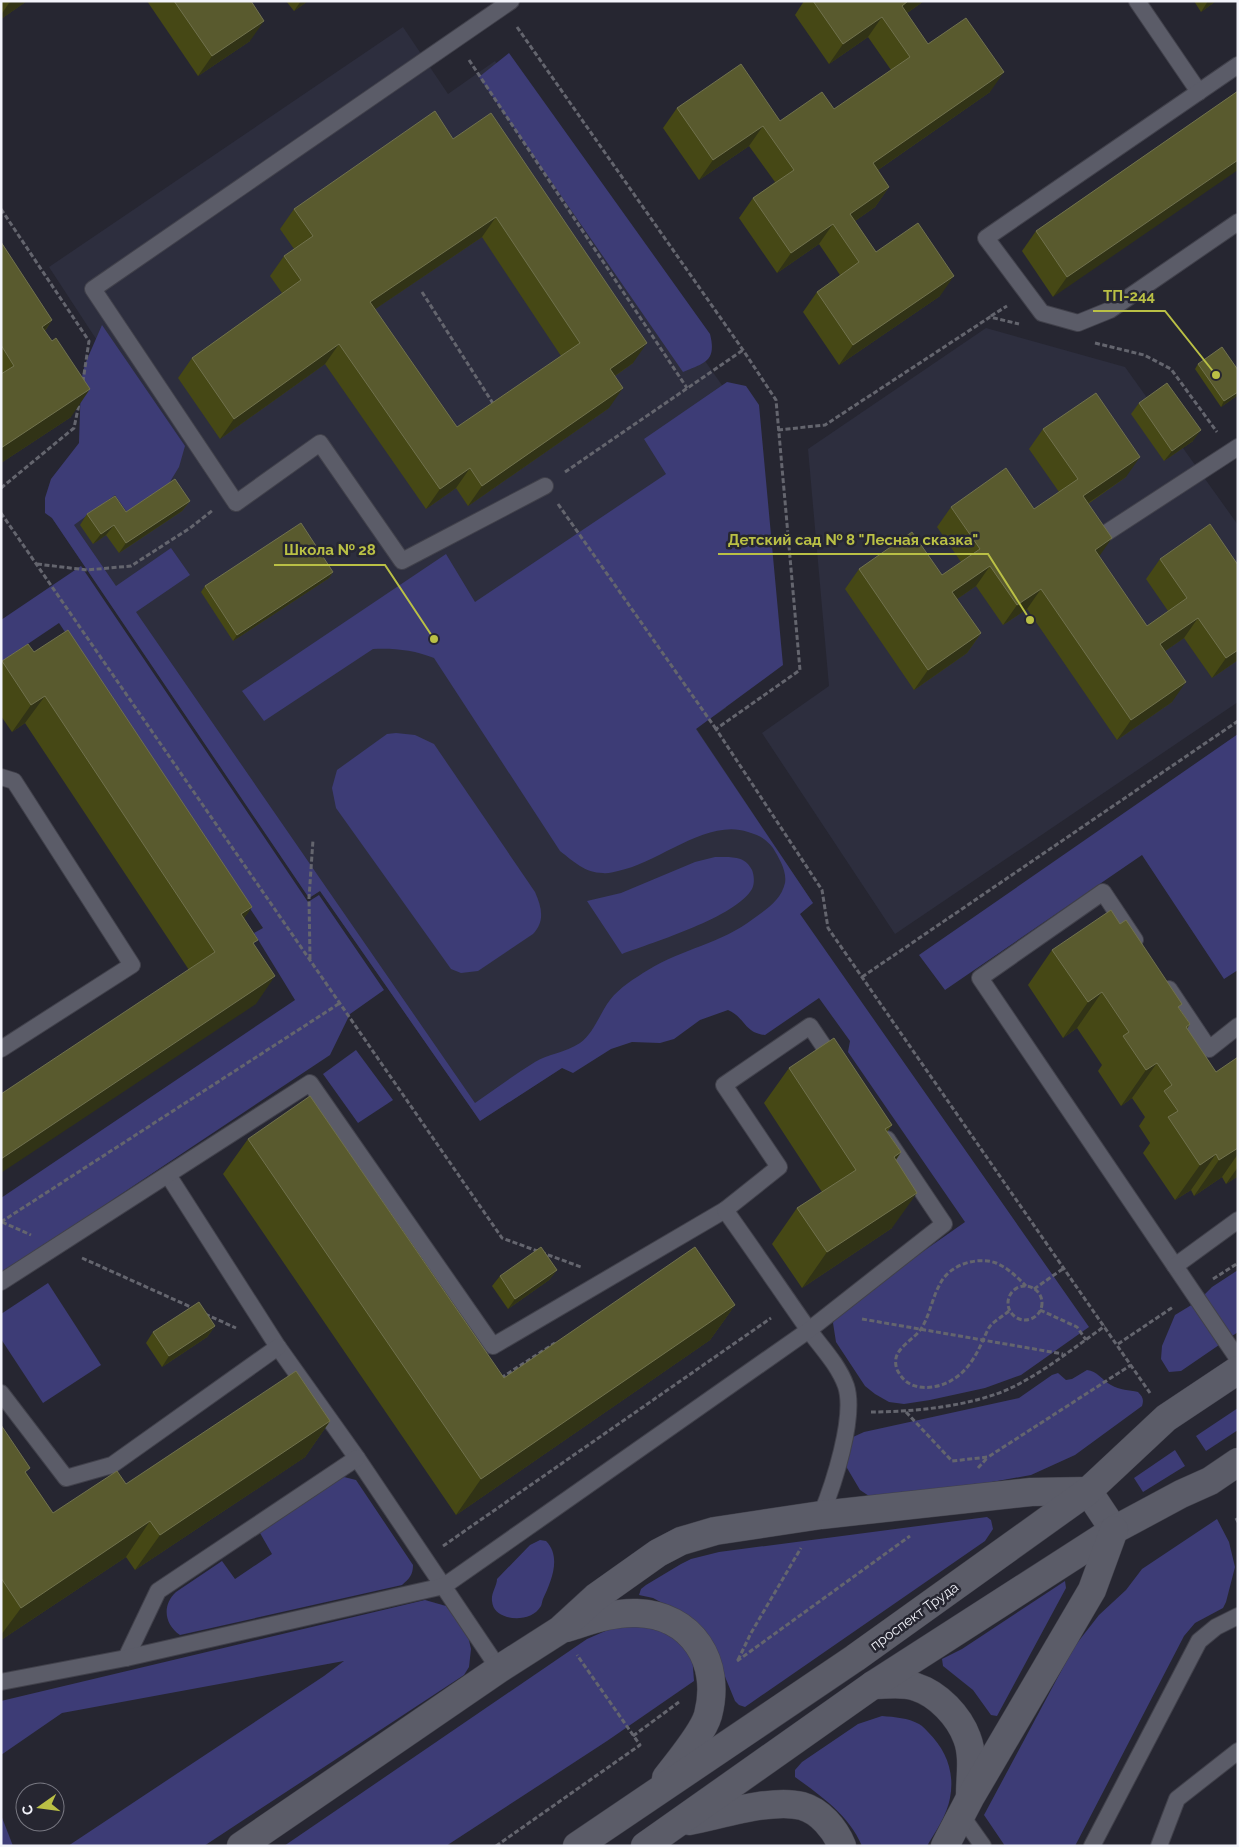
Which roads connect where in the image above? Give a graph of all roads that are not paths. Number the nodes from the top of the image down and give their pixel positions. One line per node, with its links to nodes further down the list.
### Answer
1 (1138, 1): 4 (lane)
2 (507, 4): 7 (lane)
3 (1238, 65): 4 (lane)
4 (1199, 92): 5 (lane)
5 (1238, 222)
6 (1234, 449): 8 (lane)
7 (545, 486)
8 (1106, 533)
9 (1, 777): 13 (lane)
10 (1142, 950): 19 (lane)
11 (1159, 974): 12 (lane)
12 (1238, 1026)
13 (1, 1049)
14 (843, 1075): 17 (lane)
15 (877, 1125): 21 (lane)
16 (168, 1175): 17 (lane); 20 (lane); 22 (lane)
17 (725, 1210): 21 (lane)
18 (1238, 1220): 19 (lane)
19 (1174, 1266): 23 (lane)
20 (1, 1282)
21 (803, 1335): 29 (lane); 31 (lane)
22 (278, 1347): 25 (lane); 26 (lane)
23 (1238, 1359)
24 (1238, 1370): 28 (main road, проспект Труда)
25 (1, 1393)
26 (357, 1458): 31 (lane); 34 (lane)
27 (1238, 1462): 30 (main road)
28 (1088, 1491): 29 (main road); 30 (main road); 39 (main road, проспект Труда)
29 (821, 1515): 33 (main road)
30 (1114, 1530): 37 (main road); 40 (main road)
31 (444, 1586): 34 (lane); 35 (lane)
32 (1238, 1616): 48 (lane)
33 (560, 1630): 35 (main road); 39 (main road)
34 (126, 1658): 36 (lane)
35 (499, 1669): 42 (main road)
36 (1, 1682)
37 (873, 1685): 40 (main road); 41 (main road)
38 (1238, 1751): 49 (lane)
39 (656, 1792): 43 (main road, проспект Труда)
40 (965, 1807): 46 (main road); 47 (lane)
41 (678, 1824): 44 (main road); 45 (main road)
42 (240, 1846)
43 (577, 1846)
44 (646, 1846)
45 (842, 1846)
46 (946, 1846)
47 (983, 1846)
48 (1092, 1846)
49 (1159, 1846)

